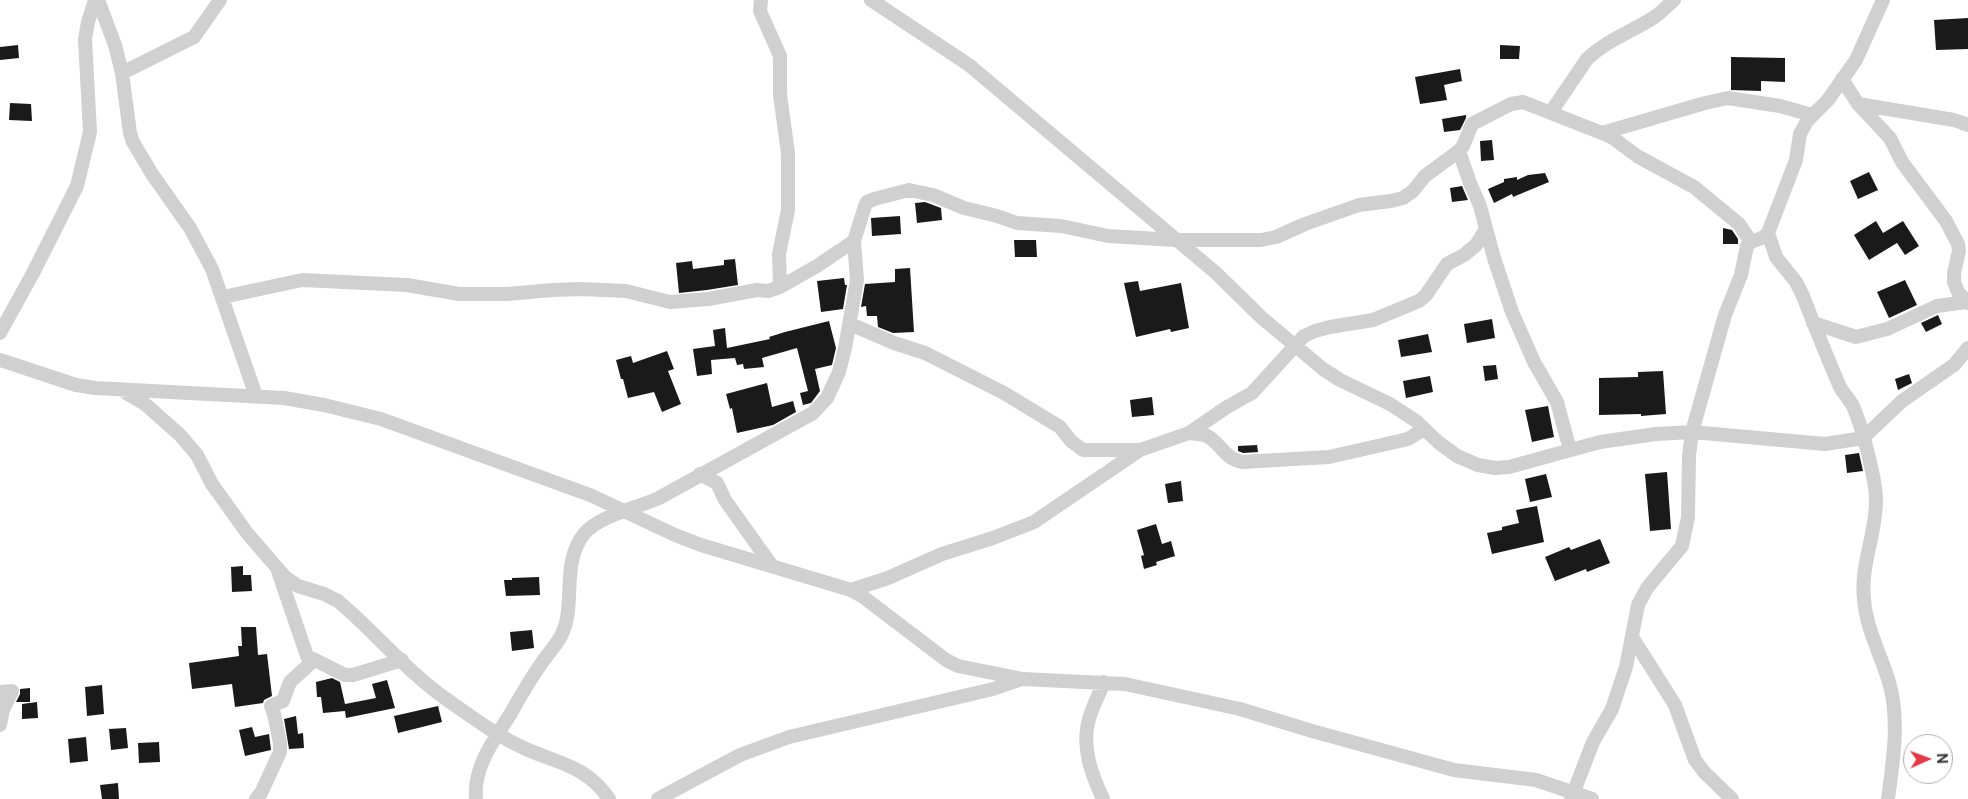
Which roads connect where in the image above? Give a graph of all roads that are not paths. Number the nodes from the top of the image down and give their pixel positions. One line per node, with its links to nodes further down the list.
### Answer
1 (97, 0): 7 (street); 27 (street)
2 (220, 0): 7 (street)
3 (761, 0): 22 (street)
4 (871, 0): 17 (street)
5 (1674, 0): 10 (street)
6 (1883, 0): 8 (street)
7 (122, 73): 23 (street)
8 (1842, 79): 9 (street); 11 (street)
9 (1858, 104): 12 (street); 24 (street)
10 (1551, 112): 13 (street); 14 (street)
11 (1812, 115): 13 (street); 16 (street)
12 (1968, 125)
13 (1602, 133): 19 (street)
14 (1459, 151): 15 (street); 17 (street)
15 (1486, 229): 20 (street); 21 (street)
16 (1768, 233): 19 (street); 25 (street)
17 (1176, 240): 18 (street); 28 (street)
18 (854, 241): 22 (street); 26 (street)
19 (1751, 242): 34 (street)
20 (1464, 255): 21 (street); 28 (street)
21 (1494, 258): 40 (street)
22 (780, 287): 23 (street)
23 (223, 297): 32 (street)
24 (1967, 303): 25 (street)
25 (1813, 323): 36 (street)
26 (850, 324): 39 (street); 41 (street)
27 (0, 333)
28 (1295, 345): 33 (street); 35 (street)
29 (1968, 348): 36 (street)
30 (0, 360): 31 (street)
31 (121, 390): 32 (street); 46 (street)
32 (256, 396): 44 (street)
33 (1424, 429): 37 (street); 38 (street)
34 (1692, 432): 36 (street); 40 (street); 48 (street)
35 (1189, 433): 37 (street); 39 (street)
36 (1863, 438): 65 (street)
37 (1408, 439): 38 (street)
38 (1438, 442): 40 (street)
39 (1140, 450): 47 (street)
40 (1570, 450)
41 (722, 462): 42 (street); 43 (street)
42 (700, 474): 43 (street); 44 (street)
43 (716, 483): 45 (street)
44 (622, 510): 45 (street); 56 (street)
45 (772, 566): 47 (street)
46 (277, 568): 49 (street); 50 (street)
47 (851, 590): 51 (street)
48 (1632, 637): 57 (street); 64 (street)
49 (314, 660): 50 (street); 58 (street)
50 (402, 660): 56 (street)
51 (1023, 679): 52 (street); 61 (street)
52 (1104, 682): 57 (street); 62 (street)
53 (0, 692): 54 (street)
54 (2, 707): 55 (street)
55 (0, 725)
56 (498, 734): 59 (street); 60 (street)
57 (1572, 795): 63 (street)
58 (256, 799)
59 (476, 799)
60 (609, 799)
61 (658, 799)
62 (1103, 799)
63 (1592, 799)
64 (1732, 799)
65 (1888, 799)

